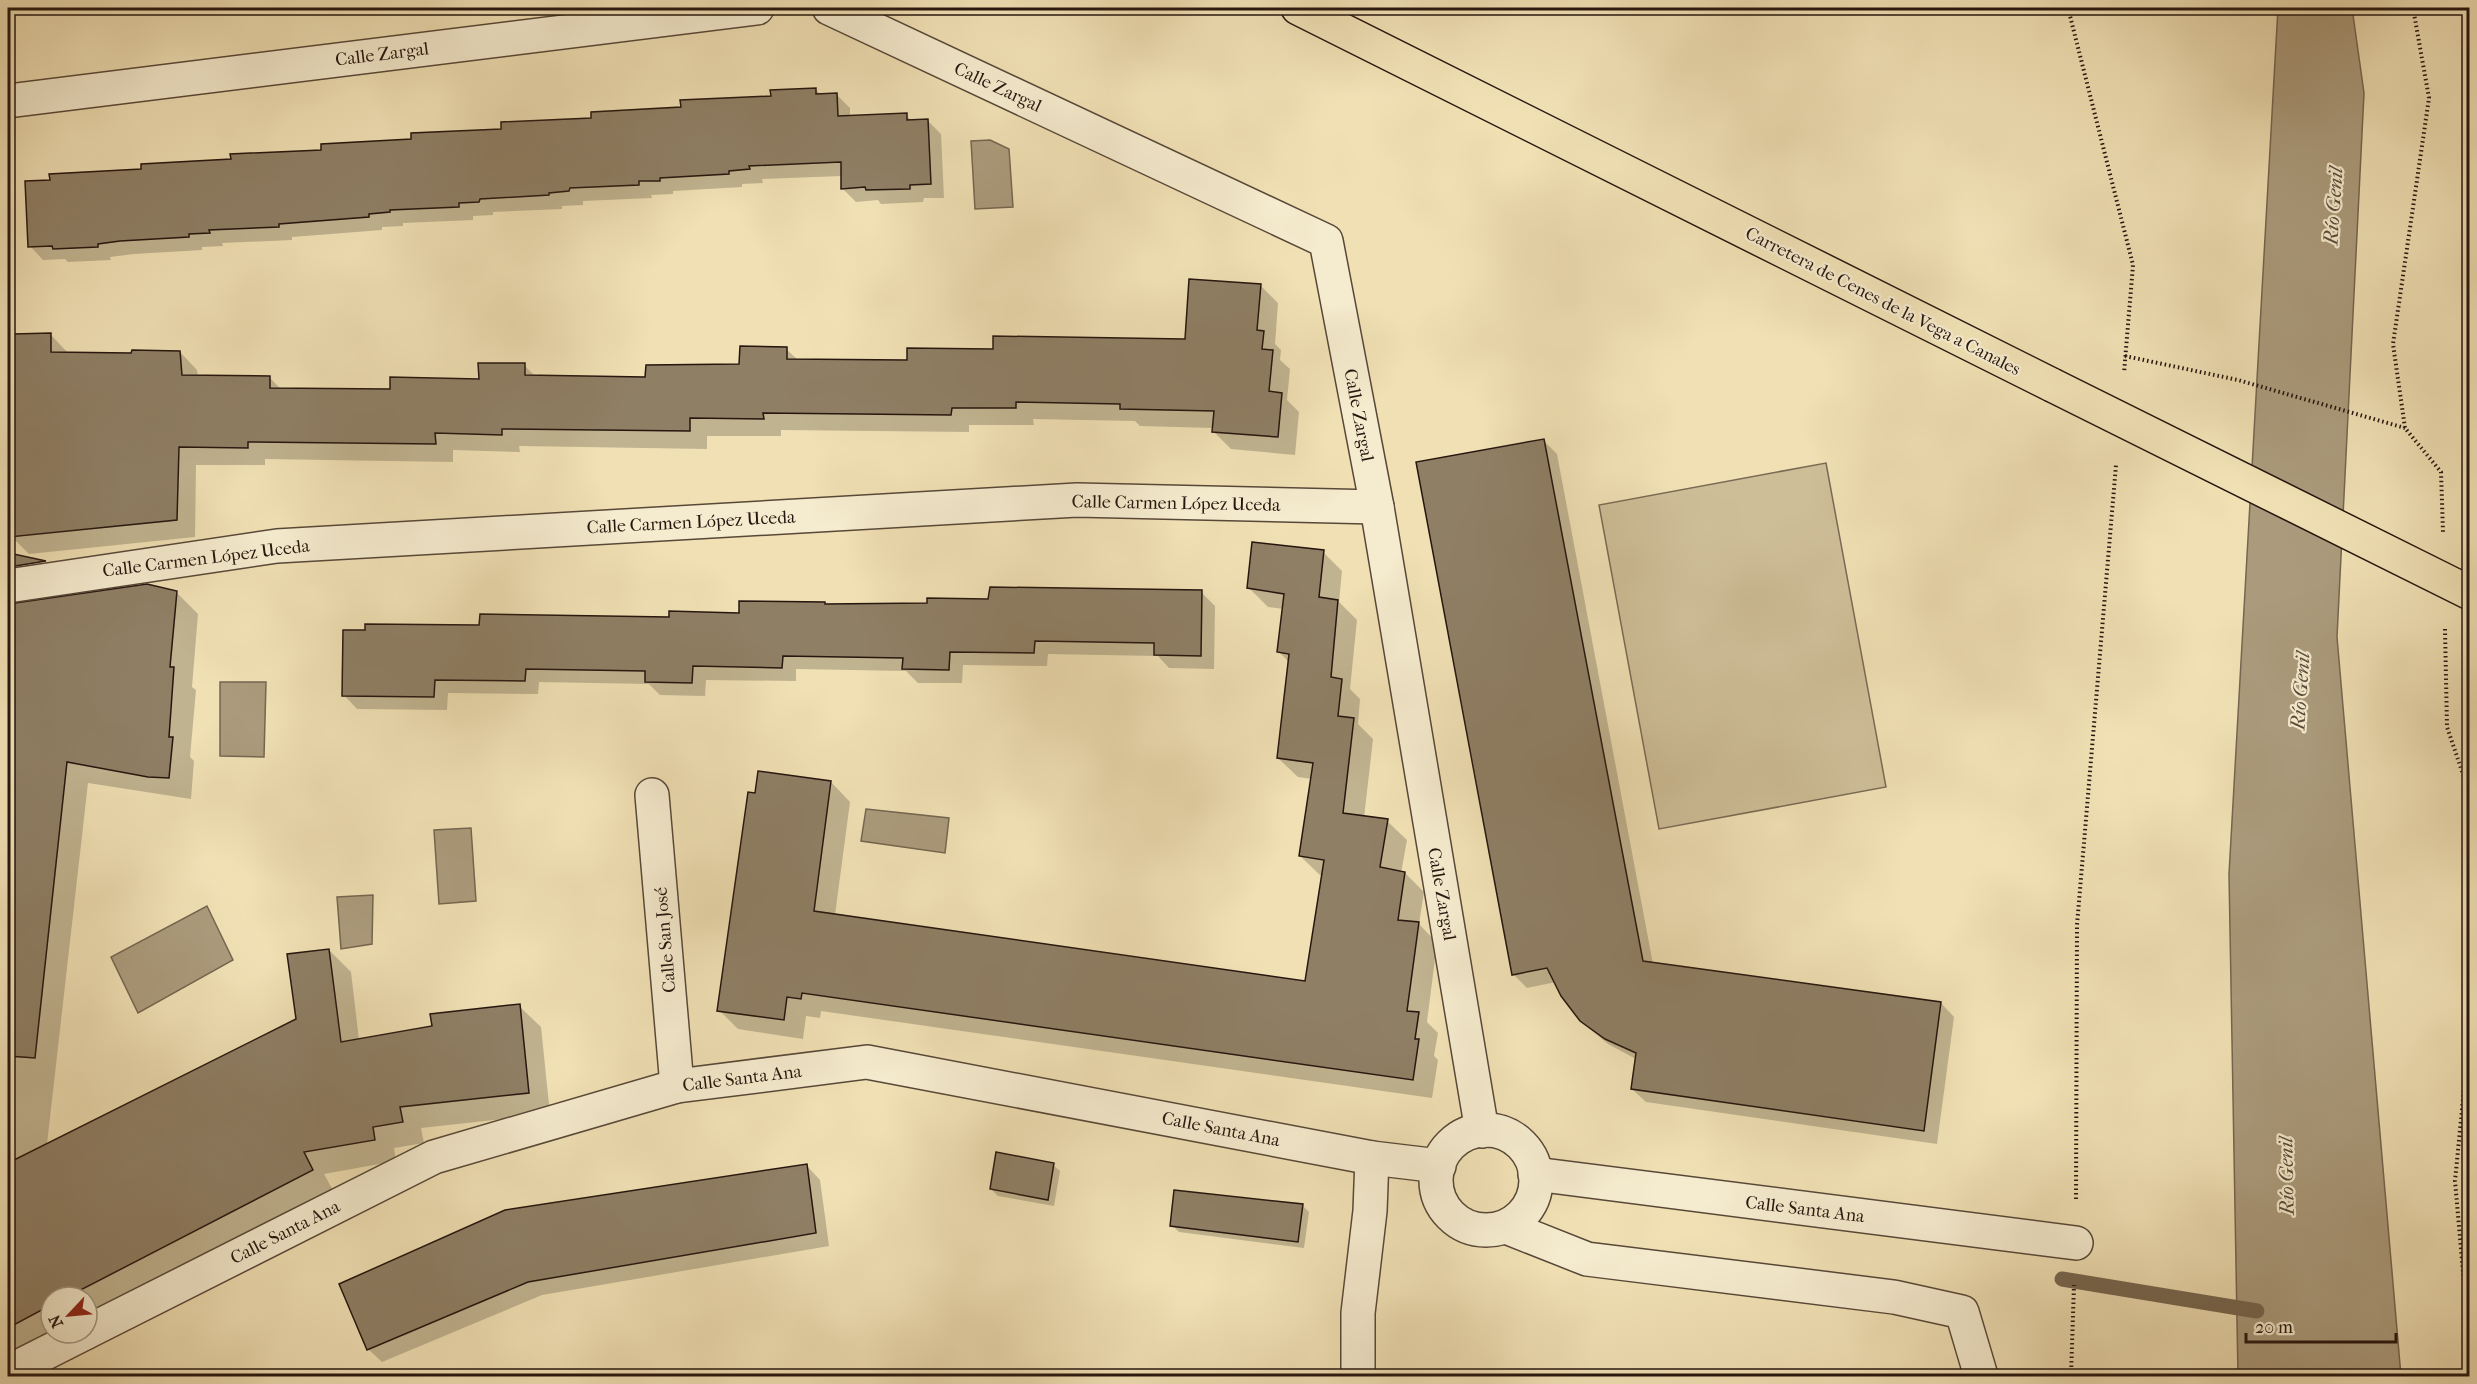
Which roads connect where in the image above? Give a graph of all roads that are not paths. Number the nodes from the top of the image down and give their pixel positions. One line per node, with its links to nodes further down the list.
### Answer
1 (757, 8): 4 (street, Calle Zargal)
2 (829, 8): 5 (street, Calle Zargal)
3 (1298, 8): 7 (main road, Carretera de Cenes de la Vega a Canales, bridge)
4 (8, 101)
5 (1377, 507): 6 (street, Calle Carmen López Uceda); 10 (street, Calle Zargal)
6 (8, 586)
7 (2469, 593)
8 (652, 795): 9 (street, Calle San José)
9 (677, 1086): 11 (street, Calle Santa Ana); 16 (street, Calle Santa Ana)
10 (1482, 1131): 12 (street); 13 (street)
11 (1372, 1158): 12 (street, Calle Santa Ana); 19 (street)
12 (1439, 1166): 14 (street)
13 (1535, 1174): 14 (street); 15 (street, Calle Santa Ana)
14 (1506, 1227): 20 (street)
15 (2076, 1243)
16 (99, 1325)
17 (61, 1345): 18 (street, Calle Santa Ana)
18 (8, 1372)
19 (1358, 1377)
20 (1981, 1377)

